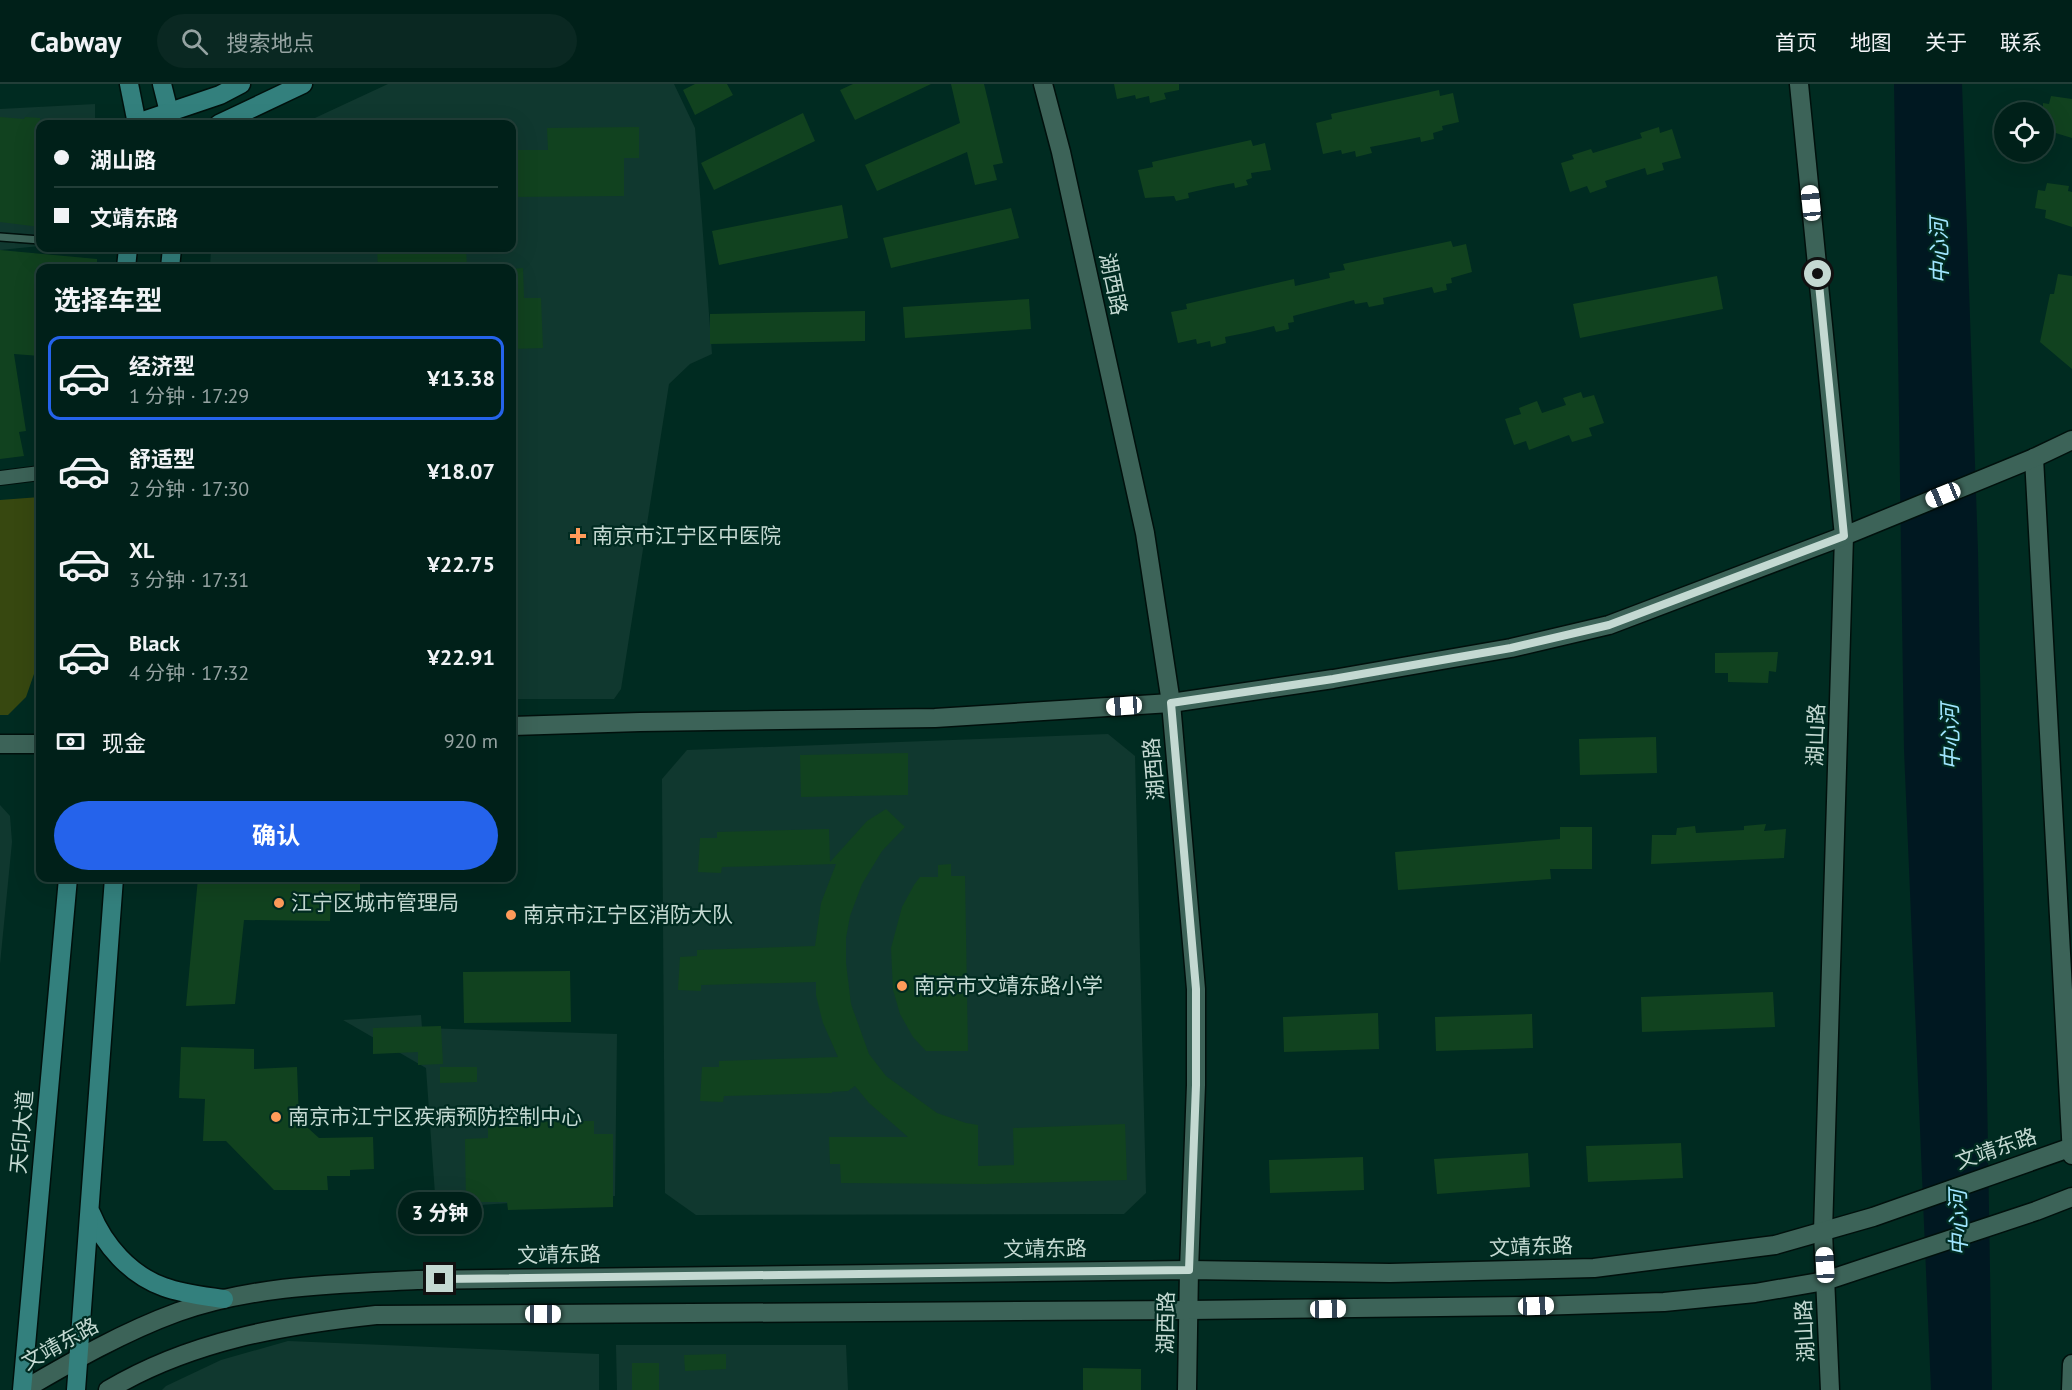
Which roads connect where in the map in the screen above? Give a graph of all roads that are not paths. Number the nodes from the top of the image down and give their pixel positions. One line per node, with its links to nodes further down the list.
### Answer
1 (129, 84): 8 (main road)
2 (162, 84): 7 (main road)
3 (241, 84): 7 (main road)
4 (303, 84): 9 (main road)
5 (1043, 84): 17 (main road, 湖西路)
6 (1799, 84): 16 (main road, 湖山路)
7 (171, 118)
8 (136, 120)
9 (227, 120)
10 (0, 237): 11 (lane)
11 (36, 240)
12 (2072, 440): 13 (main road)
13 (2034, 458): 16 (main road); 23 (main road)
14 (36, 474): 15 (street)
15 (0, 478)
16 (1844, 536): 17 (main road); 27 (main road, 湖山路)
17 (1171, 703): 18 (main road); 28 (main road, 湖西路)
18 (516, 726)
19 (0, 744): 20 (main road)
20 (36, 744)
21 (68, 882): 34 (main road, 天印大道)
22 (114, 882): 26 (main road)
23 (2072, 1147): 24 (main road); 27 (main road, 文靖东路)
24 (2072, 1155)
25 (2072, 1197): 29 (main road)
26 (89, 1209): 30 (main road); 32 (main road)
27 (1823, 1232): 28 (main road, 文靖东路); 29 (main road, 湖山路)
28 (1189, 1270): 30 (main road, 文靖东路); 31 (main road, 湖西路)
29 (1825, 1281): 31 (main road); 38 (main road, 湖山路)
30 (224, 1299): 32 (main road, 文靖东路)
31 (1189, 1310): 36 (main road); 37 (main road, 湖西路)
32 (78, 1358): 34 (main road, 文靖东路); 35 (main road)
33 (2072, 1364): 39 (main road)
34 (22, 1390)
35 (76, 1390)
36 (108, 1390)
37 (1187, 1390)
38 (1830, 1390)
39 (2072, 1390)

